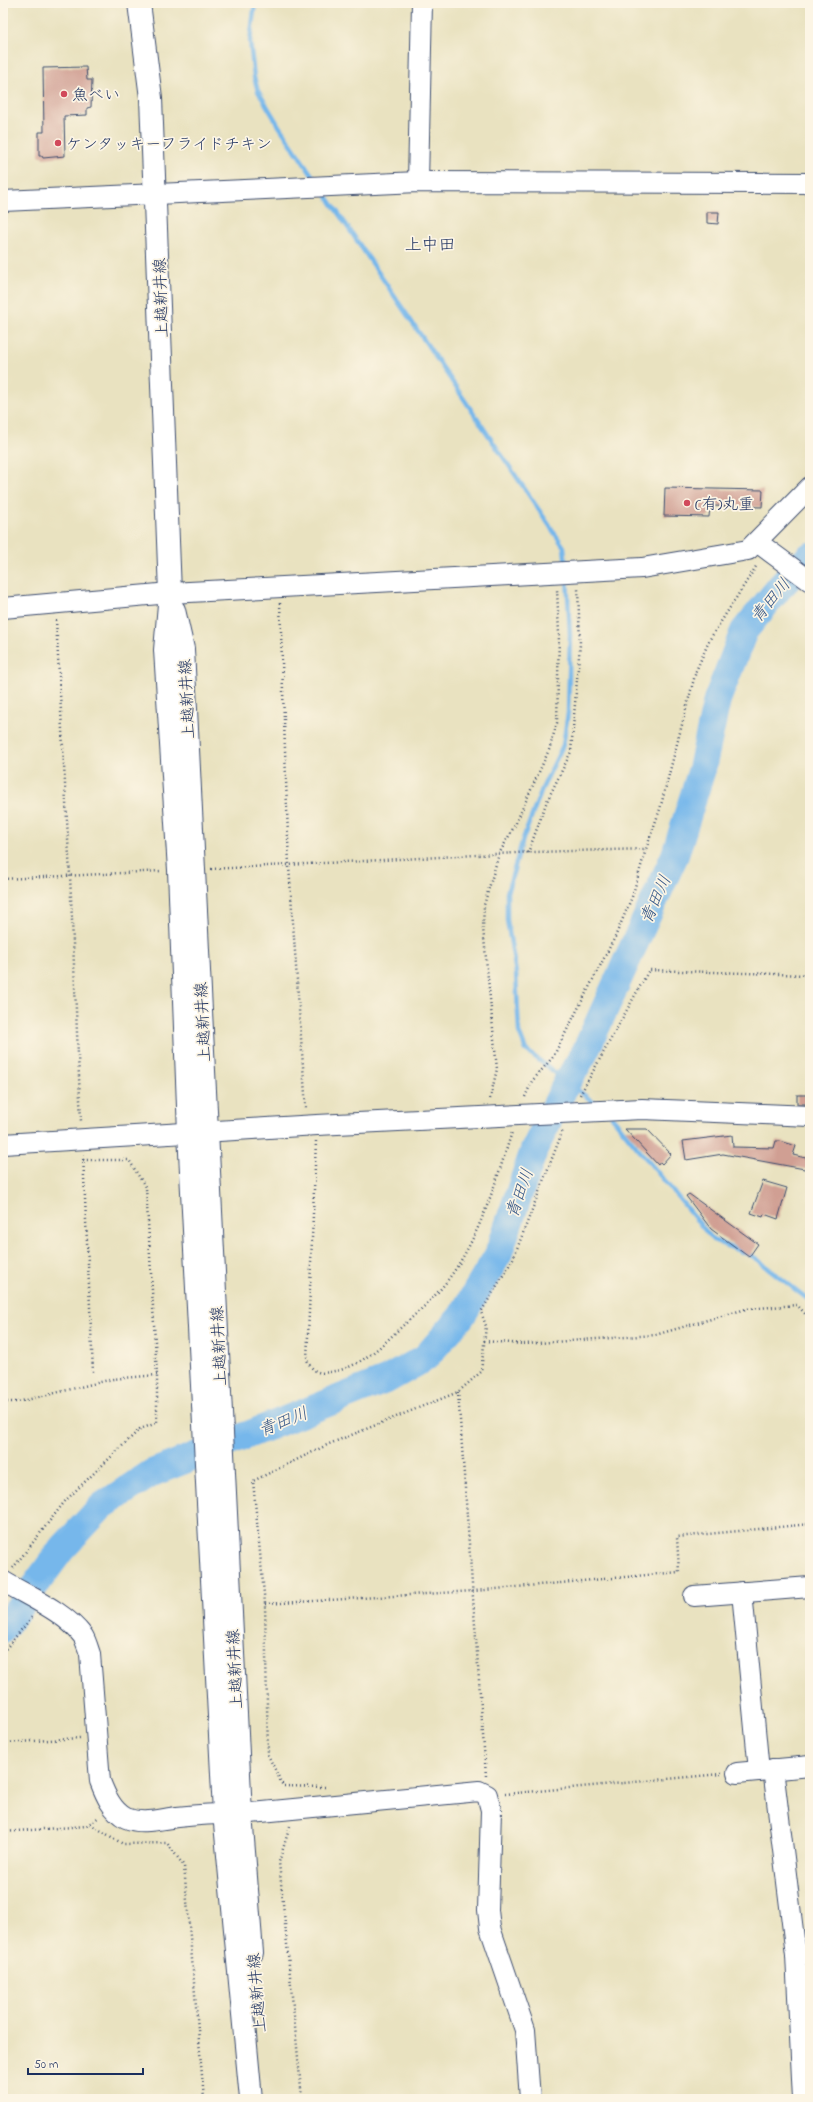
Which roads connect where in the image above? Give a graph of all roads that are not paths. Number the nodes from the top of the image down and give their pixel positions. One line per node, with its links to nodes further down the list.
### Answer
1 (138, 3): 5 (main road, 上越新井線)
2 (422, 3): 3 (street)
3 (418, 182): 4 (street); 5 (street)
4 (810, 183)
5 (156, 193): 6 (street); 10 (main road, 上越新井線)
6 (3, 201)
7 (810, 487): 8 (street)
8 (770, 551): 9 (street); 10 (street)
9 (810, 581)
10 (170, 594): 11 (street); 13 (main road, 上越新井線)
11 (3, 608)
12 (810, 1116): 13 (street)
13 (198, 1133): 14 (street); 22 (main road, 上越新井線)
14 (3, 1144)
15 (10, 1579): 22 (street)
16 (810, 1587): 17 (street)
17 (742, 1592): 18 (street); 20 (street)
18 (694, 1596)
19 (810, 1766): 20 (street)
20 (766, 1770): 21 (street); 23 (street)
21 (737, 1773)
22 (233, 1814): 24 (main road, 上越新井線); 25 (main road, 上越新井線); 26 (street)
23 (803, 1954): 27 (street)
24 (251, 2099)
25 (264, 2099)
26 (530, 2099)
27 (803, 2099)

